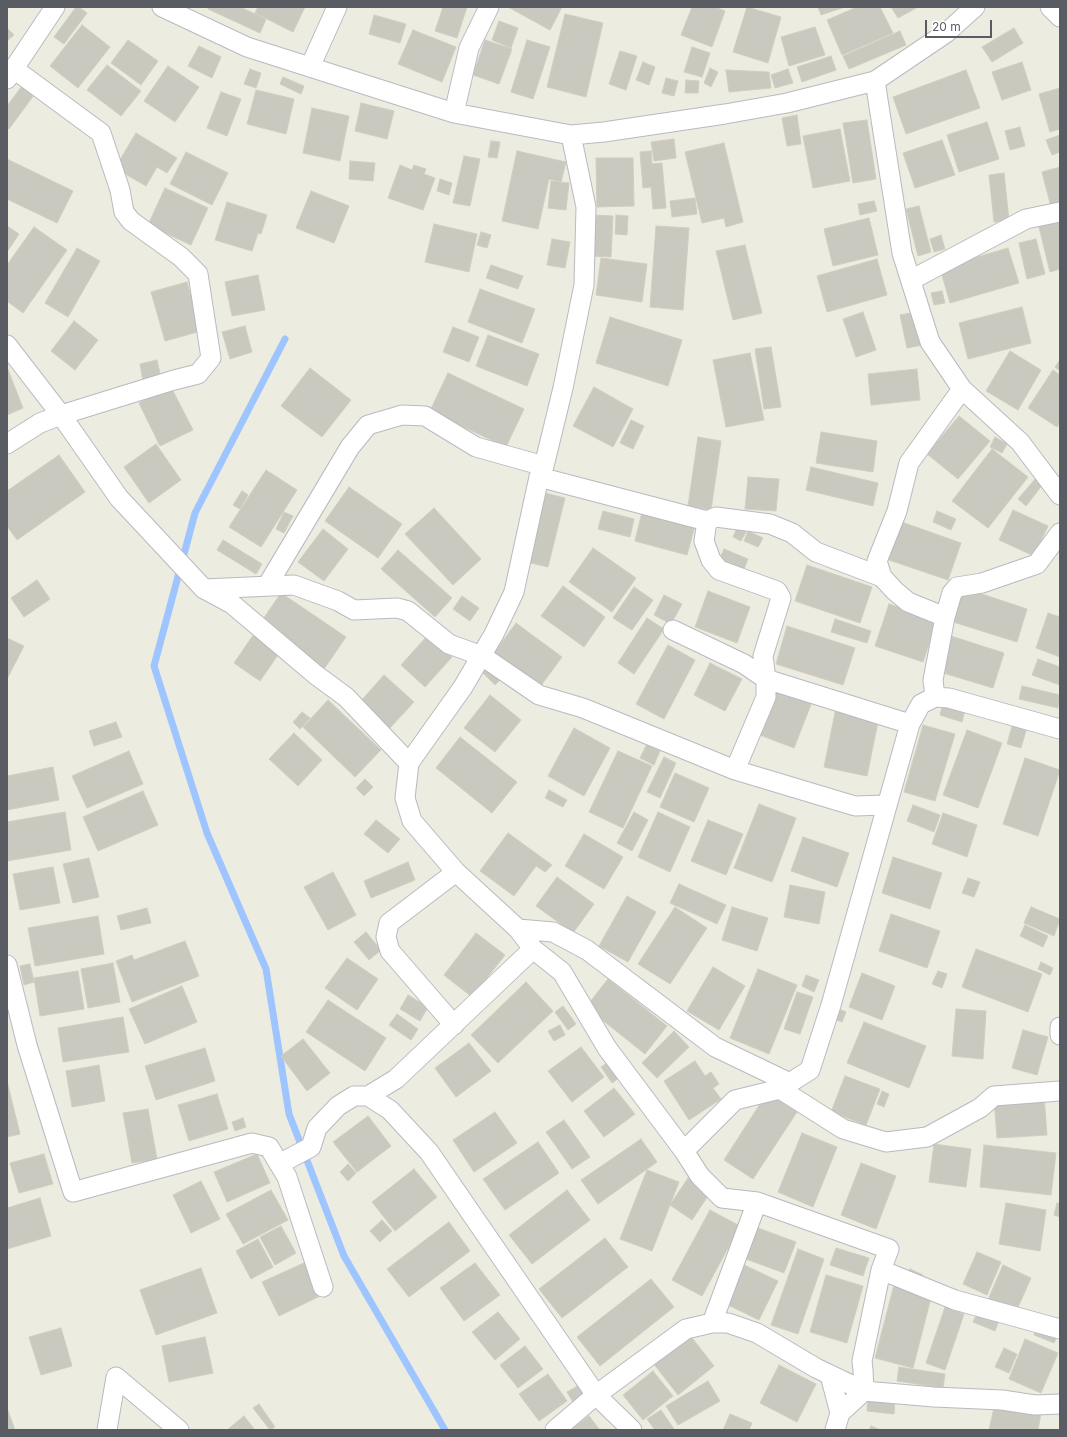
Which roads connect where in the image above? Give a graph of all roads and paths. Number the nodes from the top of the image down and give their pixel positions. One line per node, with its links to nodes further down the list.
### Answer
1 (55, 7): 9 (street)
2 (162, 7): 8 (street)
3 (337, 7): 8 (street)
4 (489, 7): 11 (street)
5 (975, 7): 10 (street)
6 (1050, 7): 7 (street)
7 (1060, 17)
8 (310, 67): 11 (street)
9 (10, 74): 17 (street)
10 (875, 81): 12 (street); 14 (street)
11 (454, 113): 12 (street)
12 (572, 135): 19 (street)
13 (1060, 212): 14 (street)
14 (911, 280): 16 (street)
15 (7, 345): 17 (street)
16 (962, 389): 20 (street); 23 (street)
17 (61, 414): 18 (street); 25 (street)
18 (7, 444)
19 (542, 472): 21 (street); 24 (street); 28 (street)
20 (1060, 495)
21 (707, 521): 23 (street); 29 (street)
22 (1060, 533): 26 (street)
23 (882, 577): 26 (street)
24 (266, 586): 25 (street); 28 (street)
25 (204, 589): 33 (street)
26 (945, 618): 30 (street)
27 (673, 630): 29 (street)
28 (482, 656): 33 (street); 34 (street)
29 (766, 678): 31 (street); 34 (street)
30 (935, 697): 31 (street); 32 (street)
31 (910, 724): 35 (street)
32 (1060, 729)
33 (409, 763): 36 (street)
34 (735, 770): 35 (street)
35 (886, 805): 44 (street)
36 (456, 872): 37 (street); 40 (street)
37 (518, 929): 38 (street); 44 (street)
38 (533, 949): 40 (street); 48 (street)
39 (7, 965): 49 (street)
40 (454, 1025): 43 (street)
41 (1060, 1027): 42 (street)
42 (1060, 1035)
43 (396, 1079): 46 (street); 47 (street)
44 (785, 1086): 45 (street); 48 (street)
45 (1060, 1092)
46 (368, 1096): 47 (street); 49 (street)
47 (390, 1110): 57 (street)
48 (684, 1151): 50 (street)
49 (280, 1164): 52 (street)
50 (757, 1202): 51 (street); 53 (street)
51 (881, 1270): 54 (street); 56 (street)
52 (323, 1287)
53 (712, 1323): 55 (street); 57 (street)
54 (1060, 1329)
55 (830, 1375): 56 (street); 59 (street)
56 (864, 1391): 58 (street); 59 (street)
57 (596, 1395): 62 (street); 63 (street)
58 (1060, 1404)
59 (838, 1421)
60 (107, 1430): 61 (street)
61 (179, 1430)
62 (555, 1430)
63 (632, 1430)

